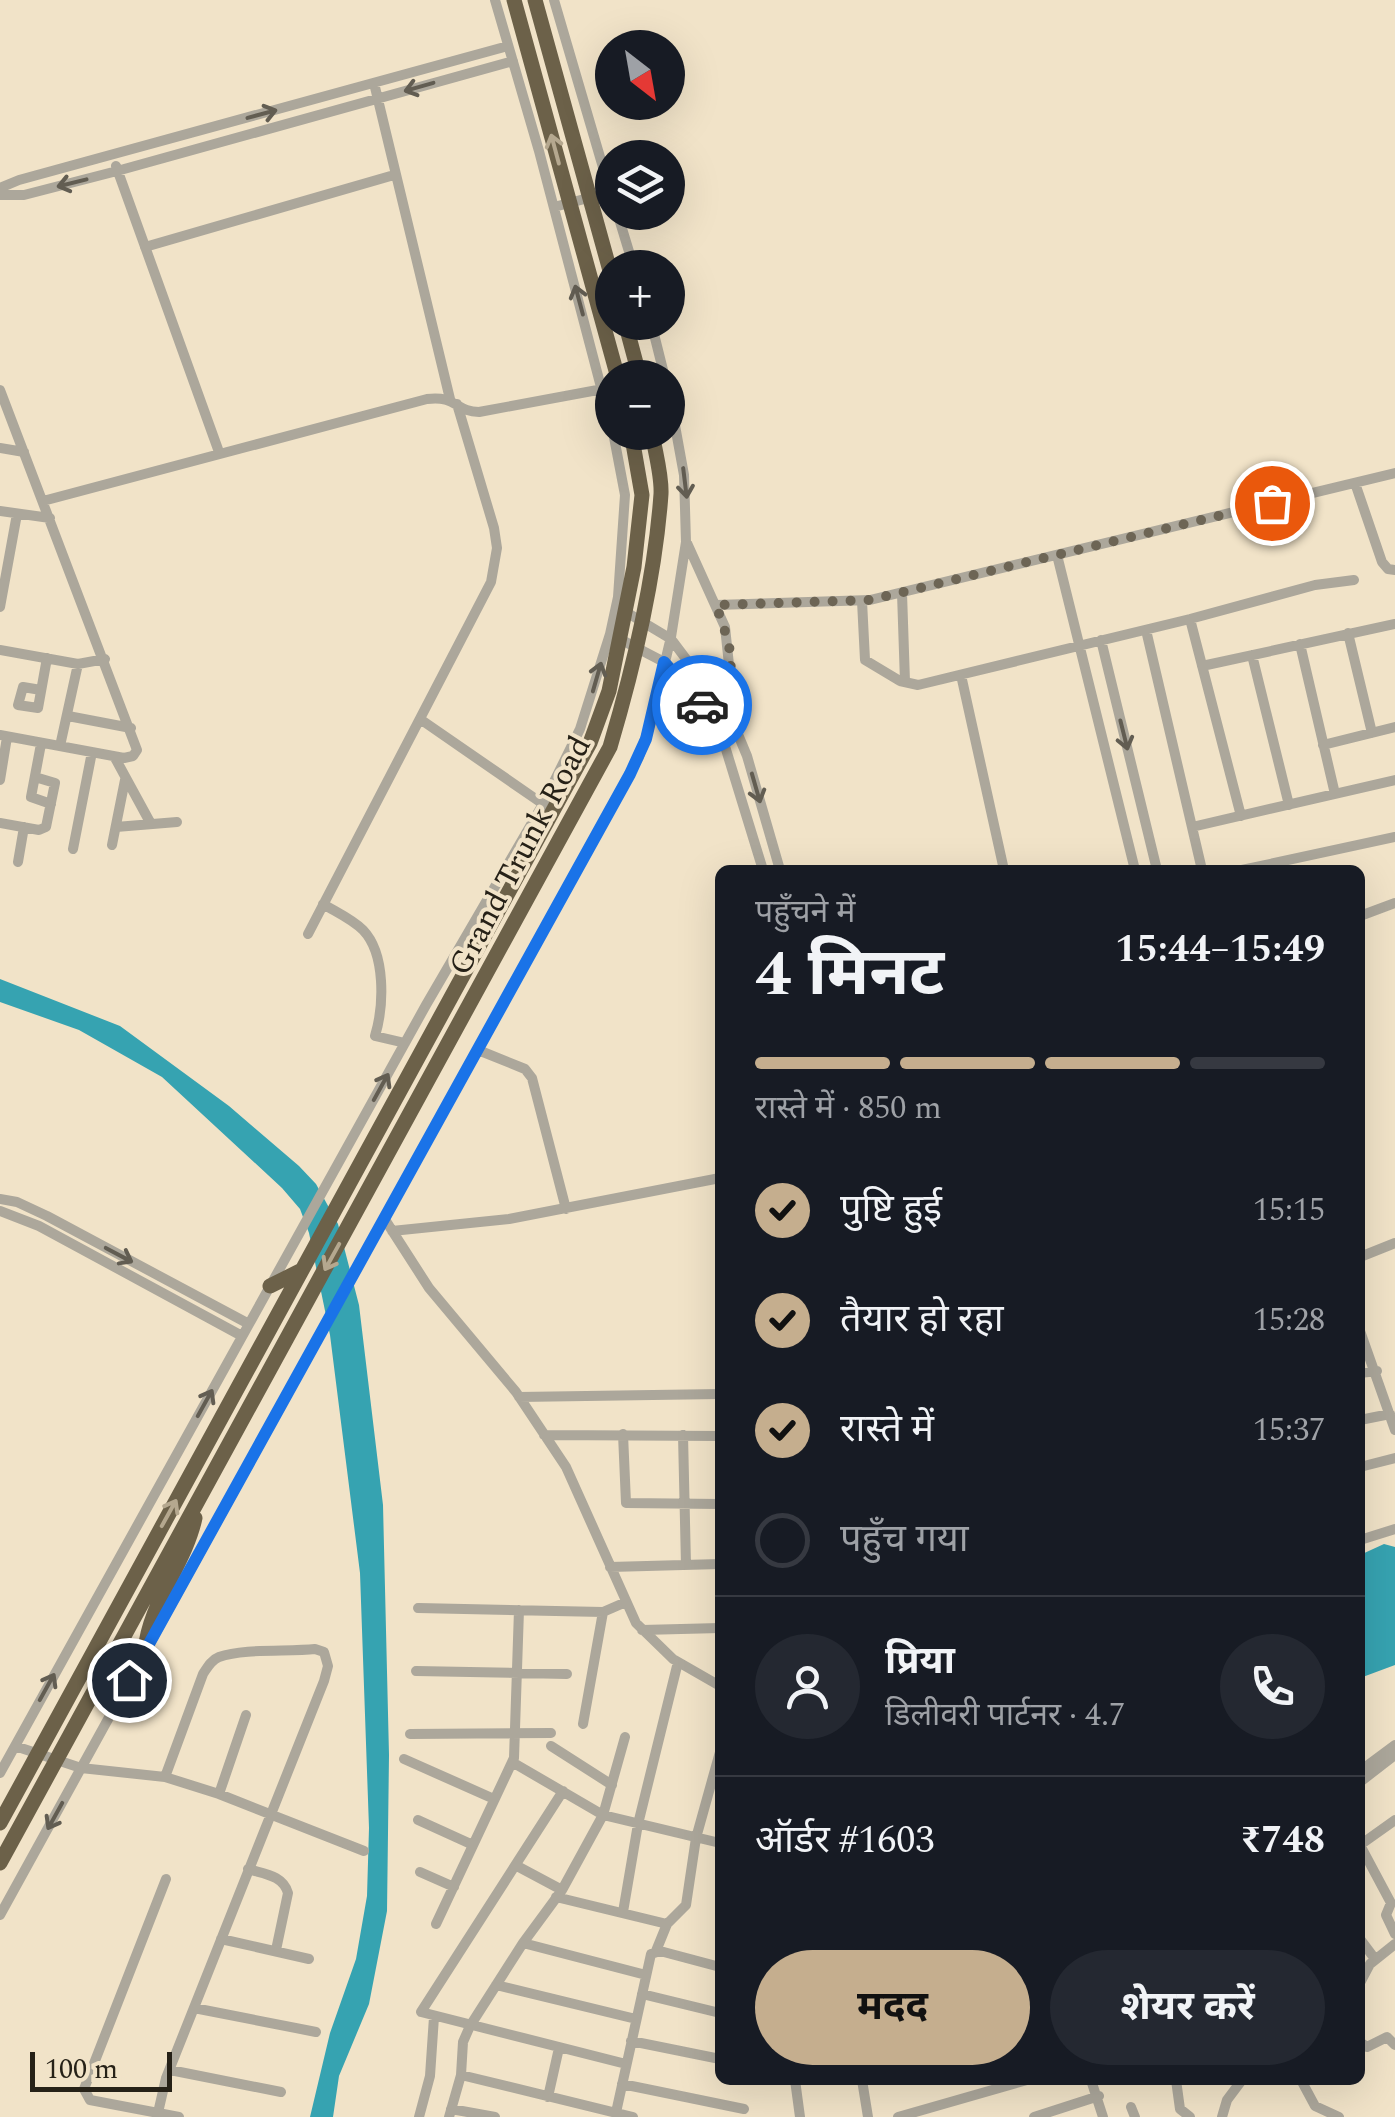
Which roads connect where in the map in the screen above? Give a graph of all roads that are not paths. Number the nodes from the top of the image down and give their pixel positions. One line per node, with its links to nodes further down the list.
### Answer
1 (495, 0): 5 (street)
2 (514, 0): 23 (highway, one-way to 2)
3 (535, 0): 21 (highway)
4 (554, 0): 12 (street)
5 (508, 46): 6 (street); 7 (street)
6 (513, 62): 8 (street, one-way to 8); 19 (street)
7 (374, 83): 8 (street); 9 (street)
8 (377, 100): 10 (street); 16 (street)
9 (304, 102): 10 (street); 11 (street, one-way to 9)
10 (308, 118): 13 (street)
11 (221, 124): 13 (street); 14 (street)
12 (596, 140)
13 (226, 141): 15 (street)
14 (112, 154): 15 (street); 17 (street)
15 (117, 171): 17 (street, one-way to 17); 20 (street)
16 (394, 175): 20 (street); 26 (street)
17 (0, 192)
18 (595, 198): 19 (street)
19 (554, 206): 22 (street, one-way to 19)
20 (145, 248): 33 (street)
21 (604, 250)
22 (595, 360)
23 (613, 360)
24 (0, 390): 32 (street)
25 (595, 390): 26 (street)
26 (454, 401): 33 (street); 70 (street)
27 (0, 448): 32 (street)
28 (617, 450): 49 (street)
29 (634, 450): 122 (highway, Grand Trunk Road)
30 (655, 450): 140 (highway, Grand Trunk Road, one-way to 140)
31 (679, 450): 40 (street, one-way to 40)
32 (24, 452): 36 (street)
33 (219, 452): 36 (street)
34 (1395, 473): 35 (street)
35 (1354, 483): 41 (street); 42 (street)
36 (43, 501): 39 (street)
37 (0, 511): 38 (street)
38 (17, 514): 39 (street); 48 (street)
39 (50, 518): 62 (street)
40 (686, 542): 47 (street); 55 (street)
41 (1058, 554): 45 (street); 58 (street)
42 (1394, 570): 44 (street)
43 (1354, 580): 50 (street)
44 (1395, 584)
45 (902, 593): 46 (street); 67 (street)
46 (862, 601): 47 (street); 67 (street)
47 (716, 605): 71 (street)
48 (0, 606)
49 (616, 606): 54 (street); 55 (street)
50 (1190, 619): 52 (street); 65 (street)
51 (1395, 624): 53 (street)
52 (1146, 630): 56 (street); 96 (street)
53 (1348, 633): 57 (street); 74 (street)
54 (610, 634): 63 (street); 88 (street, one-way to 54)
55 (670, 639): 63 (street); 71 (street)
56 (1101, 640): 58 (street); 105 (street, one-way to 105)
57 (1300, 644): 60 (street); 78 (street)
58 (1080, 645): 66 (street); 104 (street)
59 (0, 650): 61 (street)
60 (1252, 655): 65 (street); 89 (street)
61 (47, 658): 64 (street); 68 (street)
62 (104, 659): 64 (street); 73 (street)
63 (664, 662): 75 (street); 113 (street)
64 (78, 664): 69 (street)
65 (1202, 666): 90 (street)
66 (961, 675): 67 (street); 103 (street)
67 (905, 682)
68 (41, 690)
69 (68, 716): 73 (street); 79 (street)
70 (420, 719): 88 (street); 109 (street)
71 (732, 720): 75 (street); 102 (street, one-way to 102)
72 (1395, 727): 74 (street)
73 (131, 728): 81 (street)
74 (1372, 733): 78 (street)
75 (722, 735): 101 (street)
76 (3, 736): 77 (street); 84 (street)
77 (41, 744): 79 (street); 82 (street)
78 (1324, 745): 86 (street)
79 (60, 746): 80 (street)
80 (92, 752): 81 (street); 99 (street)
81 (114, 756): 83 (street)
82 (35, 777): 87 (street); 87 (street)
83 (126, 779): 93 (street); 94 (street)
84 (0, 780)
85 (1395, 780): 86 (street)
86 (1335, 794): 89 (street)
87 (51, 804): 95 (street)
88 (543, 804): 112 (street)
89 (1288, 805): 90 (street)
90 (1241, 816): 96 (street)
91 (176, 822): 93 (street)
92 (0, 823): 95 (street)
93 (151, 824): 94 (street)
94 (116, 827): 98 (street)
95 (24, 828): 100 (street)
96 (1192, 828): 106 (street)
97 (1395, 837): 107 (street)
98 (112, 845)
99 (73, 848)
100 (18, 862)
101 (761, 865)
102 (779, 865)
103 (1003, 865)
104 (1134, 865)
105 (1156, 865)
106 (1201, 865)
107 (1265, 865)
108 (1395, 903): 110 (street)
109 (324, 904): 111 (street); 112 (street)
110 (1365, 914)
111 (308, 934)
112 (405, 1043): 123 (street, one-way to 112)
113 (478, 1050): 116 (street); 118 (street)
114 (715, 1179): 116 (street)
115 (0, 1199): 124 (street, one-way to 124)
116 (566, 1209): 119 (street)
117 (0, 1211): 125 (street)
118 (384, 1218): 119 (street); 154 (street)
119 (392, 1231): 130 (street)
120 (1395, 1243): 121 (street)
121 (1365, 1255)
122 (302, 1270): 123 (highway); 186 (highway, Grand Trunk Road, one-way to 122)
123 (270, 1286): 124 (street)
124 (249, 1324): 125 (street)
125 (242, 1336): 167 (street, one-way to 125)
126 (1365, 1344): 127 (street)
127 (1376, 1371): 128 (street); 131 (street)
128 (1365, 1372)
129 (715, 1394): 130 (street)
130 (519, 1397): 135 (street)
131 (1390, 1414): 132 (street); 133 (street)
132 (1365, 1419)
133 (1395, 1430)
134 (623, 1434): 135 (street); 136 (street); 141 (street)
135 (544, 1435): 147 (street)
136 (684, 1435): 137 (street); 141 (street)
137 (715, 1436)
138 (1395, 1458): 139 (street)
139 (1365, 1465)
140 (199, 1499): 154 (highway); 194 (highway)
141 (686, 1504): 142 (street); 146 (street)
142 (715, 1504)
143 (1395, 1529): 144 (street)
144 (1365, 1538)
145 (715, 1564): 146 (street)
146 (686, 1565): 147 (street)
147 (610, 1567): 148 (street)
148 (626, 1602): 151 (street); 153 (street)
149 (418, 1608): 150 (street)
150 (519, 1610): 151 (street); 157 (street)
151 (602, 1612): 161 (street)
152 (715, 1628): 153 (street)
153 (642, 1630): 155 (street)
154 (145, 1651): 173 (street)
155 (678, 1662): 159 (street); 187 (street)
156 (416, 1671): 157 (street)
157 (517, 1673): 158 (street); 164 (street)
158 (567, 1674)
159 (715, 1683)
160 (246, 1715): 180 (street)
161 (584, 1724)
162 (551, 1733): 164 (street)
163 (410, 1734): 164 (street)
164 (514, 1734): 171 (street)
165 (625, 1738): 178 (street)
166 (1395, 1745): 172 (street)
167 (15, 1746): 173 (street); 175 (street)
168 (551, 1746): 178 (street)
169 (1395, 1755): 177 (street)
170 (404, 1759): 181 (street)
171 (512, 1762): 179 (street); 181 (street)
172 (1365, 1767)
173 (81, 1768): 176 (street); 202 (street, one-way to 202)
174 (715, 1770): 188 (street)
175 (0, 1773)
176 (166, 1777): 180 (street); 182 (street)
177 (1365, 1778)
178 (612, 1785): 183 (street)
179 (563, 1792): 183 (street); 195 (street)
180 (218, 1794): 182 (street)
181 (494, 1799): 191 (street)
182 (270, 1813): 192 (street); 196 (street)
183 (604, 1815): 187 (street); 200 (street)
184 (418, 1820): 191 (street)
185 (1395, 1820): 189 (street)
186 (0, 1823)
187 (638, 1824): 188 (street); 201 (street)
188 (696, 1838): 190 (street); 204 (street)
189 (1365, 1841)
190 (715, 1843)
191 (473, 1845): 199 (street)
192 (364, 1851)
193 (1365, 1854): 205 (street)
194 (0, 1863)
195 (518, 1866): 200 (street); 221 (street)
196 (248, 1869): 206 (street); 210 (street)
197 (420, 1872): 199 (street)
198 (166, 1879): 248 (street)
199 (454, 1887): 203 (street)
200 (559, 1894): 201 (street); 207 (street)
201 (623, 1912): 204 (street)
202 (0, 1915)
203 (436, 1924)
204 (667, 1924): 211 (street)
205 (1395, 1934)
206 (220, 1940): 210 (street); 219 (street)
207 (523, 1943): 215 (street); 217 (street)
208 (1395, 1944): 213 (street)
209 (1365, 1946): 213 (street)
210 (276, 1950): 212 (street)
211 (656, 1950): 214 (street); 215 (street)
212 (310, 1959)
213 (1375, 1959): 216 (street)
214 (715, 1965)
215 (646, 1974): 218 (street)
216 (1365, 1975)
217 (496, 1985): 222 (street); 223 (street)
218 (642, 1994): 220 (street); 222 (street)
219 (194, 2008): 224 (street); 231 (street)
220 (715, 2013)
221 (434, 2017): 223 (street); 251 (street)
222 (636, 2019): 225 (street)
223 (470, 2026): 228 (street); 232 (street)
224 (316, 2032)
225 (631, 2040): 229 (street); 230 (street)
226 (1395, 2045): 227 (street)
227 (1365, 2046)
228 (559, 2048): 230 (street); 244 (street)
229 (715, 2058)
230 (626, 2064): 233 (street)
231 (170, 2070): 242 (street); 248 (street)
232 (461, 2075): 244 (street); 247 (street)
233 (622, 2084): 245 (street); 249 (street)
234 (796, 2085): 254 (street)
235 (863, 2085): 255 (street)
236 (1013, 2085): 246 (street)
237 (1094, 2085): 243 (street)
238 (1100, 2085): 243 (street)
239 (1177, 2085): 259 (street)
240 (1238, 2085): 260 (street)
241 (1304, 2085): 261 (street)
242 (282, 2092)
243 (1099, 2096): 257 (street); 258 (street)
244 (548, 2097): 249 (street)
245 (744, 2109)
246 (943, 2111): 256 (street)
247 (450, 2113): 252 (street)
248 (157, 2115): 250 (street)
249 (616, 2115): 253 (street)
250 (179, 2117)
251 (419, 2117)
252 (495, 2117)
253 (633, 2117)
254 (800, 2117)
255 (868, 2117)
256 (898, 2117)
257 (1034, 2117)
258 (1103, 2117)
259 (1190, 2117)
260 (1222, 2117)
261 (1339, 2117)

